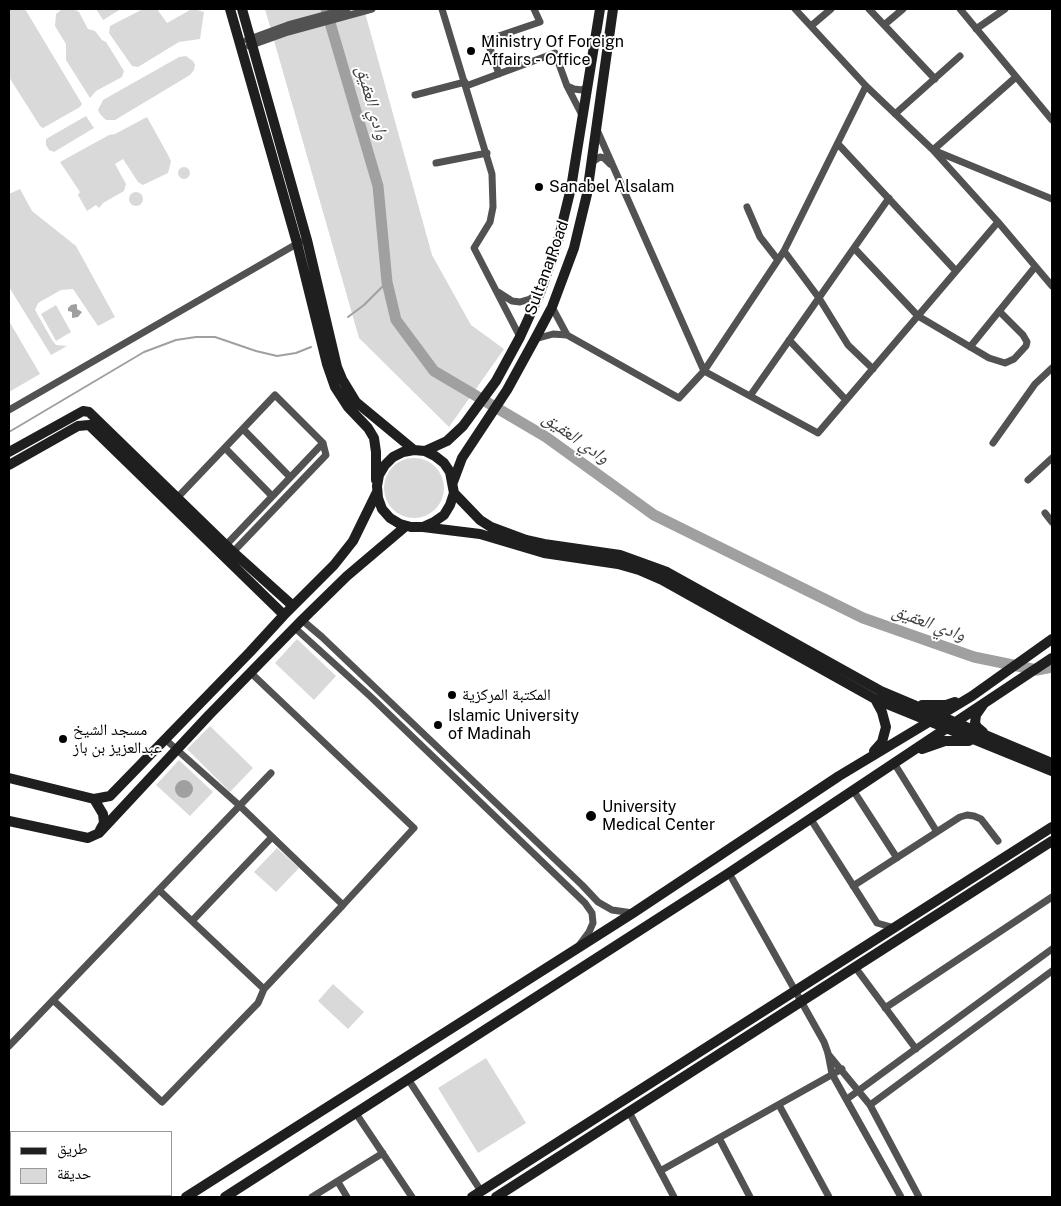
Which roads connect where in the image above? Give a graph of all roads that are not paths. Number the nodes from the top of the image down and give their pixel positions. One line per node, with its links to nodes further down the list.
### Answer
1 (230, 9): 20 (main road)
2 (242, 9): 19 (main road)
3 (348, 9): 17 (street)
4 (372, 9): 17 (street)
5 (442, 9): 25 (street)
6 (534, 9): 22 (street)
7 (600, 9): 28 (main road, Sultana Road)
8 (613, 9): 33 (main road, Sultana Road)
9 (795, 9): 16 (street)
10 (831, 9): 16 (street)
11 (869, 9): 15 (street)
12 (903, 9): 15 (street)
13 (960, 9): 18 (street)
14 (1004, 9): 18 (street)
15 (884, 25): 24 (street)
16 (811, 26): 27 (street)
17 (288, 28): 19 (street)
18 (976, 28): 23 (street)
19 (252, 41): 20 (street); 44 (main road)
20 (241, 46): 45 (main road)
21 (960, 56): 24 (street)
22 (498, 74): 25 (street); 26 (street)
23 (1016, 77): 32 (street); 35 (street)
24 (935, 79): 30 (street)
25 (466, 84): 29 (street); 36 (street)
26 (567, 86): 28 (street); 31 (street)
27 (866, 86): 30 (street); 34 (street)
28 (588, 87): 31 (main road, Sultana Road)
29 (415, 95)
30 (895, 114): 35 (street)
31 (583, 116): 53 (main road, Sultana Road)
32 (1052, 120)
33 (596, 130): 37 (main road, Sultana Road); 39 (street)
34 (838, 144): 40 (street); 47 (street)
35 (933, 150): 41 (street); 43 (street)
36 (487, 152): 38 (street); 52 (street)
37 (592, 162): 39 (street); 55 (main road, Sultana Road)
38 (436, 163)
39 (612, 166): 65 (street)
40 (889, 198): 46 (street); 50 (street)
41 (1052, 199)
42 (747, 207): 48 (street)
43 (998, 222): 49 (street); 50 (street)
44 (307, 240): 45 (street); 73 (main road)
45 (297, 243): 68 (street); 81 (main road)
46 (854, 248): 54 (street); 57 (street)
47 (784, 251): 48 (street); 54 (street)
48 (778, 260): 65 (street)
49 (1035, 267): 51 (street); 56 (street)
50 (956, 271): 57 (street)
51 (1052, 286)
52 (496, 291): 53 (street); 59 (street)
53 (540, 293): 59 (main road, Sultana Road)
54 (819, 298): 61 (street); 64 (street)
55 (552, 306): 58 (street); 60 (main road, Sultana Road)
56 (999, 311): 62 (street); 62 (street)
57 (918, 316): 62 (street); 64 (street)
58 (567, 335): 60 (street); 65 (street)
59 (520, 338): 74 (main road, Sultana Road)
60 (535, 339): 80 (main road, Sultana Road)
61 (789, 340): 66 (street); 67 (street)
62 (970, 346)
63 (1052, 368): 71 (street)
64 (873, 369): 67 (street)
65 (704, 371): 66 (street)
66 (750, 396): 67 (street)
67 (846, 400)
68 (9, 410)
69 (243, 429): 70 (street); 72 (street); 78 (street)
70 (323, 443): 78 (street); 88 (street)
71 (993, 443)
72 (225, 448): 82 (street); 83 (street)
73 (414, 450): 74 (main road); 81 (main road)
74 (425, 451): 80 (main road)
75 (9, 452): 83 (main road)
76 (1052, 458): 79 (street)
77 (9, 465): 90 (main road)
78 (290, 477): 82 (street)
79 (1028, 480)
80 (454, 488): 87 (main road); 99 (main road)
81 (377, 489): 86 (main road); 89 (main road)
82 (272, 496): 88 (street)
83 (178, 498): 88 (main road)
84 (1045, 513): 85 (street)
85 (1052, 522)
86 (406, 526): 87 (main road); 91 (main road)
87 (417, 527): 98 (main road)
88 (229, 549): 89 (main road)
89 (293, 606): 90 (main road)
90 (284, 615): 92 (main road)
91 (299, 624): 94 (main road); 130 (street); 133 (street)
92 (268, 633): 94 (main road); 105 (main road)
93 (1052, 639): 97 (main road)
94 (279, 644): 96 (main road)
95 (1052, 658): 100 (main road)
96 (251, 673): 107 (main road); 135 (street)
97 (972, 696): 99 (main road); 101 (main road)
98 (875, 699): 103 (main road); 115 (main road)
99 (898, 699): 101 (main road)
100 (986, 703): 102 (main road); 106 (main road)
101 (940, 715): 102 (main road); 103 (main road)
102 (954, 721): 104 (main road); 106 (main road)
103 (929, 722): 104 (main road); 115 (main road)
104 (944, 728): 106 (main road); 108 (main road)
105 (166, 740): 107 (street); 111 (main road)
106 (988, 740): 108 (main road); 110 (main road); 112 (main road)
107 (177, 749): 114 (main road); 119 (street)
108 (907, 754): 109 (main road)
109 (894, 763): 117 (main road); 123 (street)
110 (1052, 763)
111 (141, 765): 114 (main road); 118 (main road)
112 (1052, 771)
113 (271, 772): 119 (street)
114 (152, 776): 124 (main road)
115 (839, 776): 136 (main road)
116 (9, 778): 118 (main road)
117 (853, 790): 120 (main road); 128 (street)
118 (94, 799): 124 (main road)
119 (240, 806): 125 (street); 132 (street)
120 (810, 818): 129 (main road); 131 (street)
121 (9, 821): 124 (main road)
122 (1052, 827): 138 (main road)
123 (936, 832): 126 (street); 128 (street)
124 (99, 833)
125 (272, 837): 135 (street); 137 (street)
126 (998, 841)
127 (1052, 841): 141 (main road)
128 (897, 858): 131 (street)
129 (729, 873): 144 (street); 153 (main road)
130 (582, 885): 133 (street); 136 (street)
131 (853, 886): 138 (street)
132 (159, 890): 137 (street); 145 (street)
133 (573, 892): 139 (street)
134 (1052, 897): 147 (street)
135 (343, 905): 143 (street)
136 (633, 913): 139 (main road)
137 (192, 921): 143 (street)
138 (895, 928): 144 (main road)
139 (578, 948): 167 (main road)
140 (1052, 949): 149 (street)
141 (855, 967): 146 (main road); 147 (street)
142 (1052, 972): 157 (street)
143 (264, 989): 145 (street)
144 (796, 991): 146 (street); 165 (main road)
145 (53, 1000): 148 (street)
146 (800, 1002): 150 (street); 159 (main road)
147 (885, 1008): 149 (street)
148 (9, 1046)
149 (916, 1049): 154 (street)
150 (828, 1053): 151 (street); 152 (street)
151 (842, 1069): 152 (street); 154 (street)
152 (832, 1074): 155 (street); 156 (street)
153 (408, 1079): 158 (main road); 165 (street)
154 (858, 1092): 155 (street); 157 (street)
155 (847, 1099): 164 (street)
156 (778, 1105): 160 (street); 174 (street)
157 (870, 1105): 177 (street)
158 (355, 1112): 161 (street); 166 (main road)
159 (629, 1112): 162 (street); 171 (main road)
160 (719, 1138): 162 (street); 173 (street)
161 (383, 1153): 163 (street); 170 (street)
162 (660, 1171): 172 (street)
163 (338, 1182): 168 (street); 169 (street)
164 (897, 1190): 175 (street); 176 (street)
165 (477, 1194)
166 (228, 1196)
167 (186, 1197)
168 (312, 1197)
169 (347, 1197)
170 (412, 1197)
171 (496, 1197)
172 (673, 1197)
173 (750, 1197)
174 (829, 1197)
175 (892, 1197)
176 (901, 1197)
177 (920, 1197)

